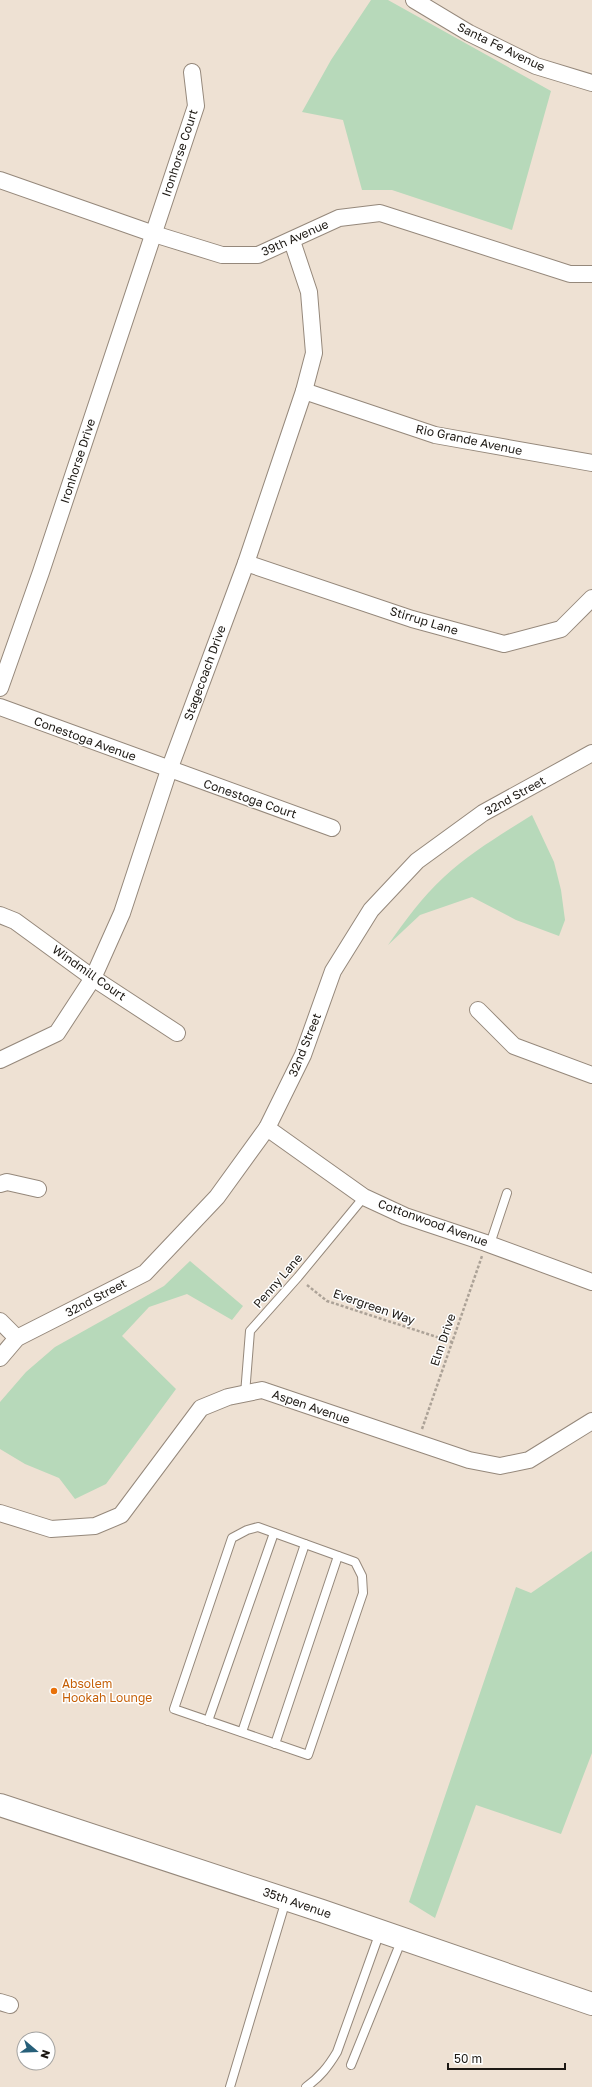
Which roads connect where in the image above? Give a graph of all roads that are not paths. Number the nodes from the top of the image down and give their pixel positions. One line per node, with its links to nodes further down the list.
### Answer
1 (414, 0): 3 (street, Santa Fe Avenue)
2 (192, 72): 5 (street, Ironhorse Court)
3 (592, 83)
4 (0, 180): 5 (street, 39th Avenue)
5 (154, 234): 6 (street, 39th Avenue); 12 (street, Ironhorse Drive)
6 (292, 241): 7 (street, 39th Avenue); 8 (street, Stagecoach Drive)
7 (592, 274)
8 (304, 391): 9 (street, Rio Grande Avenue); 10 (street, Stagecoach Drive)
9 (592, 463)
10 (246, 563): 11 (street, Stirrup Lane); 15 (street, Stagecoach Drive)
11 (592, 598)
12 (0, 688)
13 (0, 707): 15 (street, Conestoga Avenue)
14 (591, 757): 23 (street, 32nd Street)
15 (169, 770): 16 (street, Conestoga Court); 18 (street, Stagecoach Drive)
16 (332, 828)
17 (0, 915): 18 (street, Windmill Court)
18 (93, 978): 20 (street, Windmill Court); 21 (street, Stagecoach Drive)
19 (478, 1010): 22 (street)
20 (177, 1034)
21 (0, 1060)
22 (592, 1075)
23 (267, 1128): 27 (street, Cottonwood Avenue); 31 (street, 32nd Street)
24 (0, 1184): 25 (street)
25 (38, 1189)
26 (507, 1193): 28 (lane)
27 (364, 1197): 28 (street, Cottonwood Avenue); 33 (lane, Penny Lane)
28 (488, 1243): 29 (street, Cottonwood Avenue)
29 (592, 1282)
30 (0, 1321): 31 (street)
31 (17, 1338): 32 (street)
32 (0, 1358)
33 (245, 1394): 34 (street, Aspen Avenue); 35 (street, Aspen Avenue)
34 (592, 1421)
35 (0, 1513)
36 (274, 1533): 37 (lane); 39 (lane); 39 (lane)
37 (305, 1544): 38 (lane); 40 (lane)
38 (338, 1556): 41 (lane); 41 (lane)
39 (208, 1721): 40 (lane)
40 (242, 1732): 41 (lane)
41 (275, 1744)
42 (0, 1805): 43 (main road, 35th Avenue)
43 (287, 1899): 44 (main road, 35th Avenue); 48 (lane)
44 (380, 1931): 45 (main road, 35th Avenue); 49 (lane)
45 (402, 1938): 46 (main road, 35th Avenue); 47 (lane)
46 (592, 2004)
47 (351, 2065)
48 (230, 2087)
49 (306, 2087)

